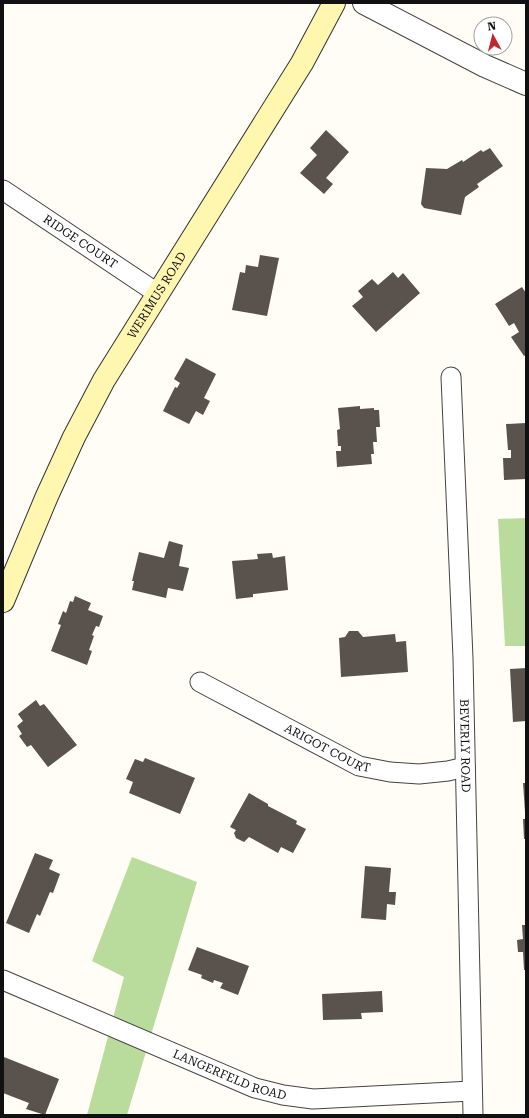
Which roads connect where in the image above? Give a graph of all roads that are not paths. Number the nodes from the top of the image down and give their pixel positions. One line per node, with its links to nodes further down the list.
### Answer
1 (334, 3): 5 (main road, WERIMUS ROAD)
2 (364, 3): 3 (street)
3 (526, 84)
4 (3, 190): 5 (street, RIDGE COURT)
5 (157, 293): 7 (main road, WERIMUS ROAD)
6 (451, 377): 9 (street, BEVERLY ROAD)
7 (3, 601)
8 (200, 682): 9 (street, ARIGOT COURT)
9 (465, 767): 11 (street, BEVERLY ROAD)
10 (3, 980): 11 (street, LANGERFELD ROAD)
11 (472, 1091): 12 (street, BEVERLY ROAD)
12 (473, 1115)

